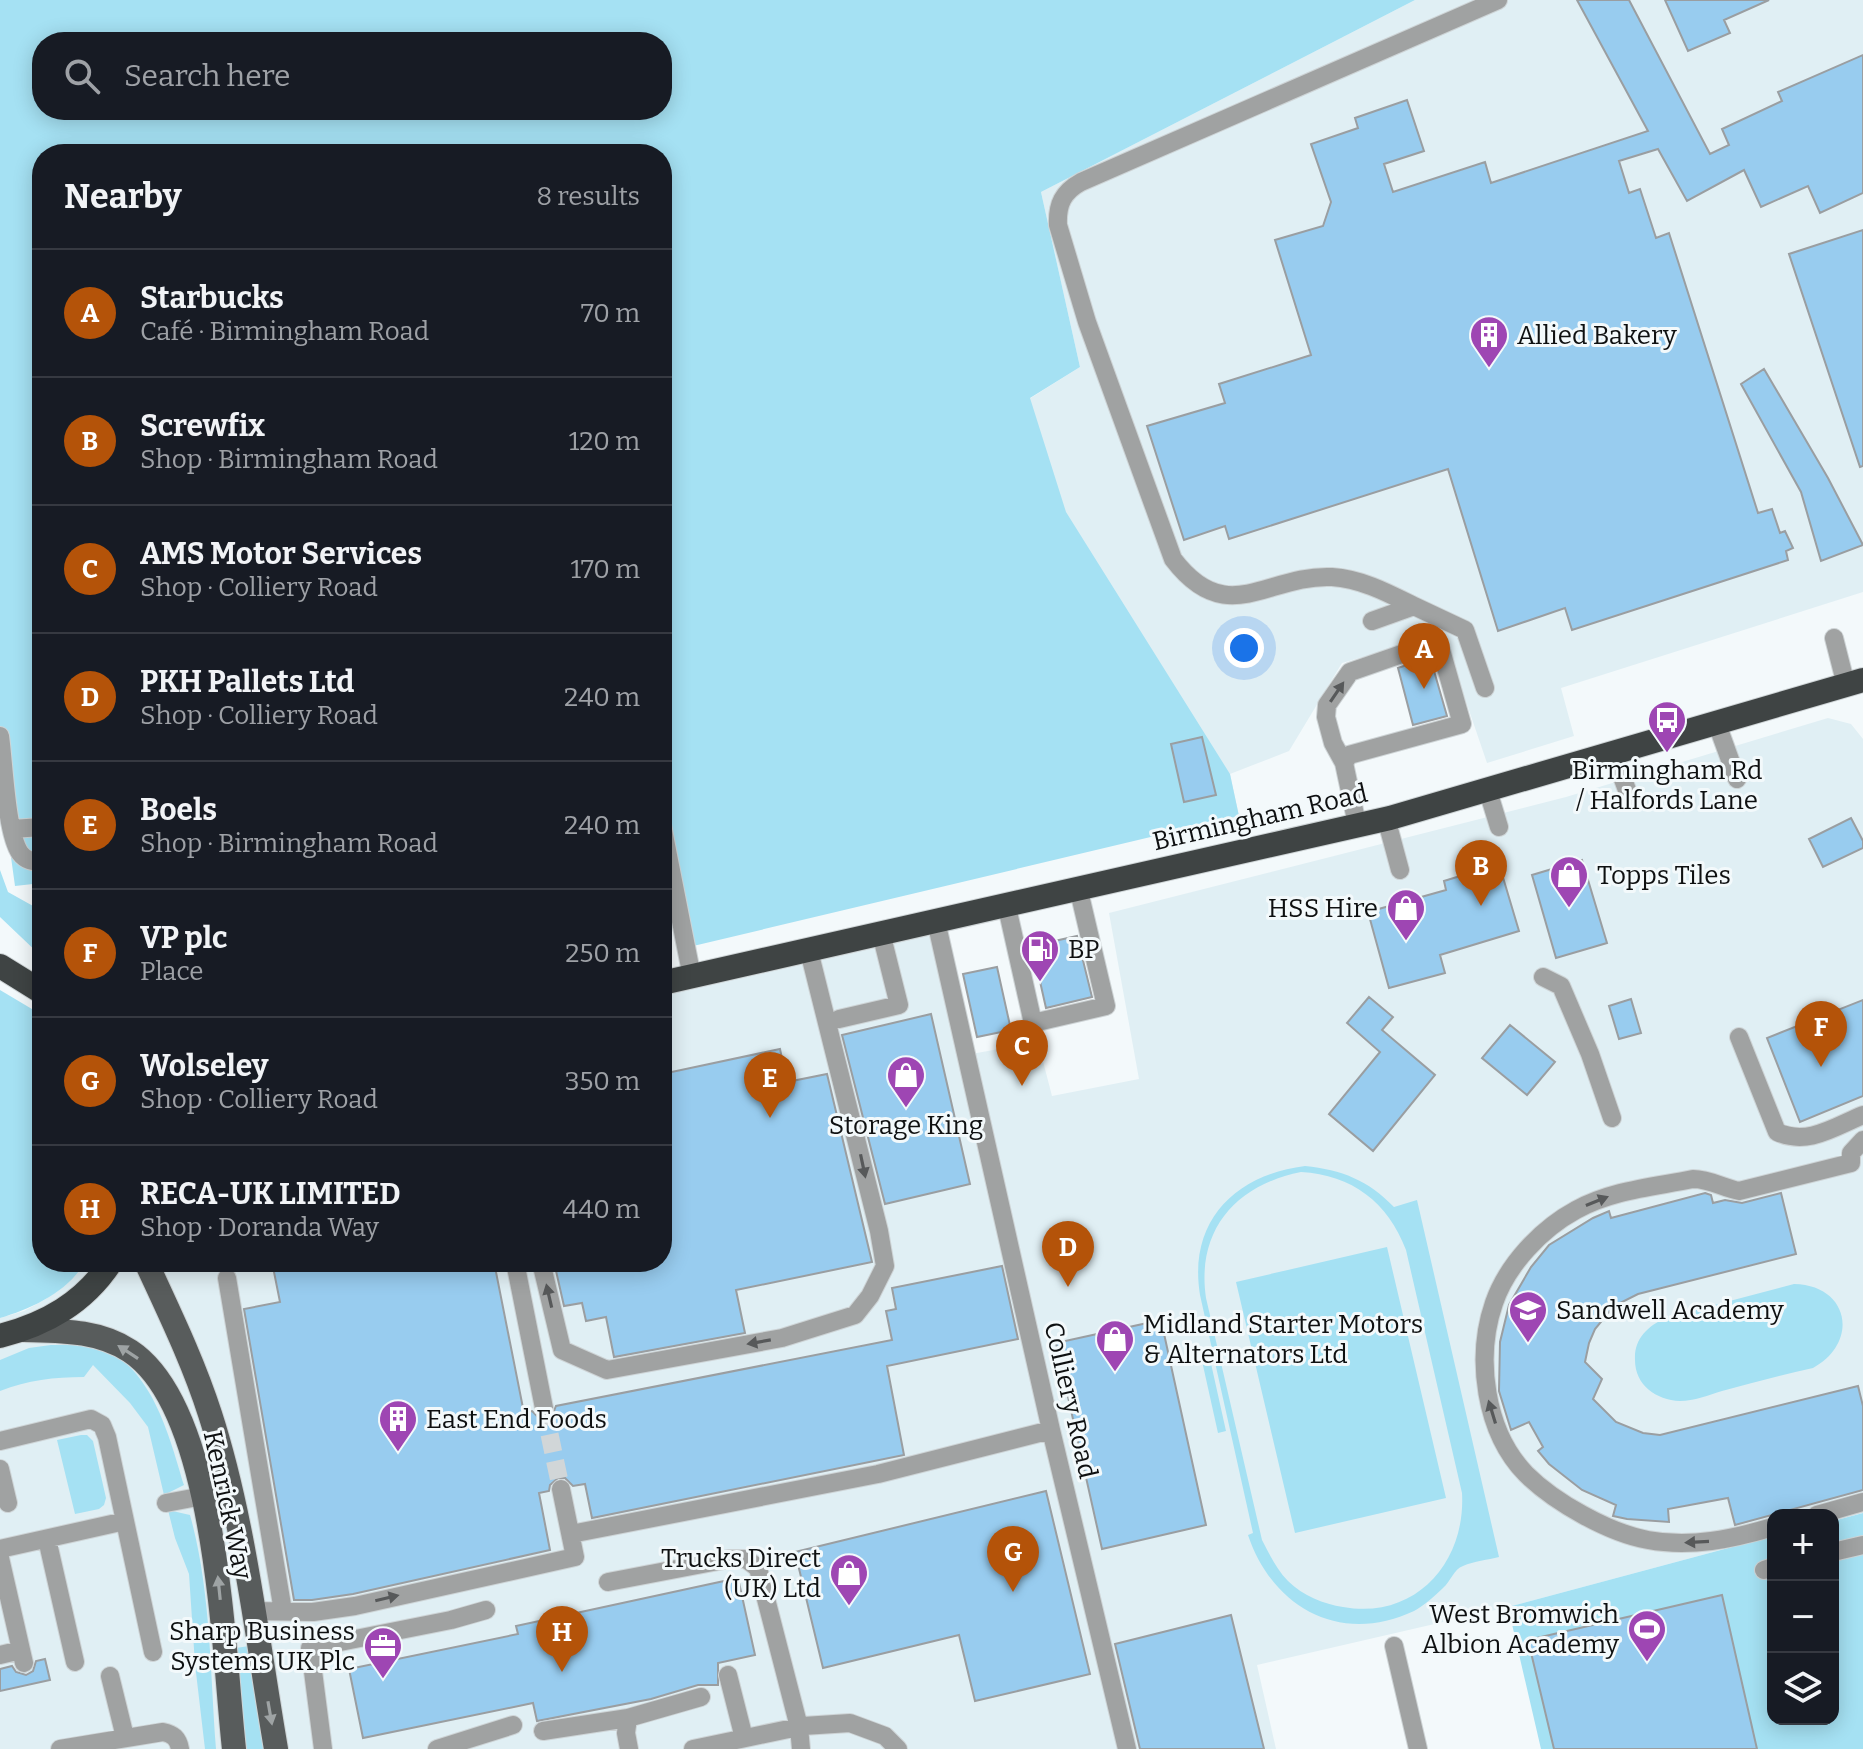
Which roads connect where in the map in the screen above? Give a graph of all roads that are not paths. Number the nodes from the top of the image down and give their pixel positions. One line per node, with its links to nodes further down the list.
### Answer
1 (1498, 0): 2 (street)
2 (1414, 606): 3 (street); 6 (street)
3 (1372, 621)
4 (1834, 638): 5 (street)
5 (1858, 683): 7 (highway, Birmingham Road)
6 (1485, 688)
7 (1717, 724): 9 (highway, Birmingham Road); 11 (street)
8 (0, 736): 18 (street)
9 (1614, 755): 12 (highway, Birmingham Road); 13 (street)
10 (1344, 763): 10 (street, one-way to 10); 15 (street)
11 (1737, 779)
12 (1488, 791): 14 (highway, Birmingham Road); 16 (street)
13 (1630, 798)
14 (1386, 818): 15 (highway, Birmingham Road); 20 (street)
15 (1357, 824): 22 (highway, Birmingham Road)
16 (1499, 827)
17 (32, 828): 18 (street)
18 (12, 829): 19 (street)
19 (32, 861)
20 (1400, 870)
21 (672, 876): 28 (street)
22 (1078, 887): 23 (highway, Birmingham Road); 23 (street)
23 (1006, 903): 24 (highway, Birmingham Road)
24 (936, 921): 25 (highway, Birmingham Road); 45 (street, Colliery Road)
25 (881, 933): 26 (highway, Birmingham Road); 32 (street)
26 (809, 951): 28 (highway, Birmingham Road); 32 (street)
27 (0, 966): 31 (highway)
28 (692, 977): 30 (highway, Birmingham Road)
29 (1543, 977): 35 (street)
30 (672, 981)
31 (32, 986)
32 (835, 1028): 40 (street, one-way to 40)
33 (1739, 1037): 34 (street)
34 (1863, 1115)
35 (1612, 1118)
36 (1863, 1140): 55 (street, one-way to 36)
37 (98, 1272): 42 (highway)
38 (151, 1272): 65 (main road, Kenrick Way)
39 (517, 1272): 44 (street)
40 (543, 1272)
41 (227, 1278): 66 (street)
42 (24, 1330): 43 (highway); 49 (main road, Kenrick Way, one-way to 42)
43 (0, 1336)
44 (544, 1408)
45 (1051, 1430): 56 (street); 90 (street, Colliery Road)
46 (0, 1441): 54 (street)
47 (0, 1469): 50 (street)
48 (561, 1489): 56 (street)
49 (203, 1496): 52 (street); 82 (main road, Kenrick Way, one-way to 49)
50 (11, 1502)
51 (1863, 1502): 53 (street)
52 (166, 1503)
53 (1838, 1509)
54 (125, 1521): 57 (street); 68 (street)
55 (1767, 1528)
56 (571, 1534): 66 (street, one-way to 56)
57 (47, 1539): 59 (street); 70 (street)
58 (1863, 1545): 60 (street)
59 (0, 1549)
60 (1839, 1551)
61 (0, 1558): 62 (street)
62 (2, 1580): 69 (street)
63 (608, 1582): 76 (street)
64 (486, 1610): 84 (street)
65 (252, 1611): 66 (street); 83 (main road, Kenrick Way, one-way to 83)
66 (283, 1611)
67 (1394, 1646): 91 (street)
68 (153, 1652)
69 (0, 1655)
70 (75, 1662)
71 (728, 1675): 78 (street)
72 (110, 1676): 79 (street)
73 (701, 1697): 74 (street)
74 (628, 1718): 77 (street); 86 (street)
75 (513, 1725): 85 (street)
76 (799, 1727): 78 (street); 88 (street); 89 (street)
77 (543, 1731)
78 (744, 1738): 87 (street)
79 (119, 1742): 80 (street); 81 (street)
80 (60, 1749)
81 (180, 1749)
82 (234, 1749)
83 (276, 1749)
84 (323, 1749)
85 (437, 1749)
86 (629, 1749)
87 (693, 1749)
88 (801, 1749)
89 (898, 1749)
90 (1127, 1749)
91 (1418, 1749)

